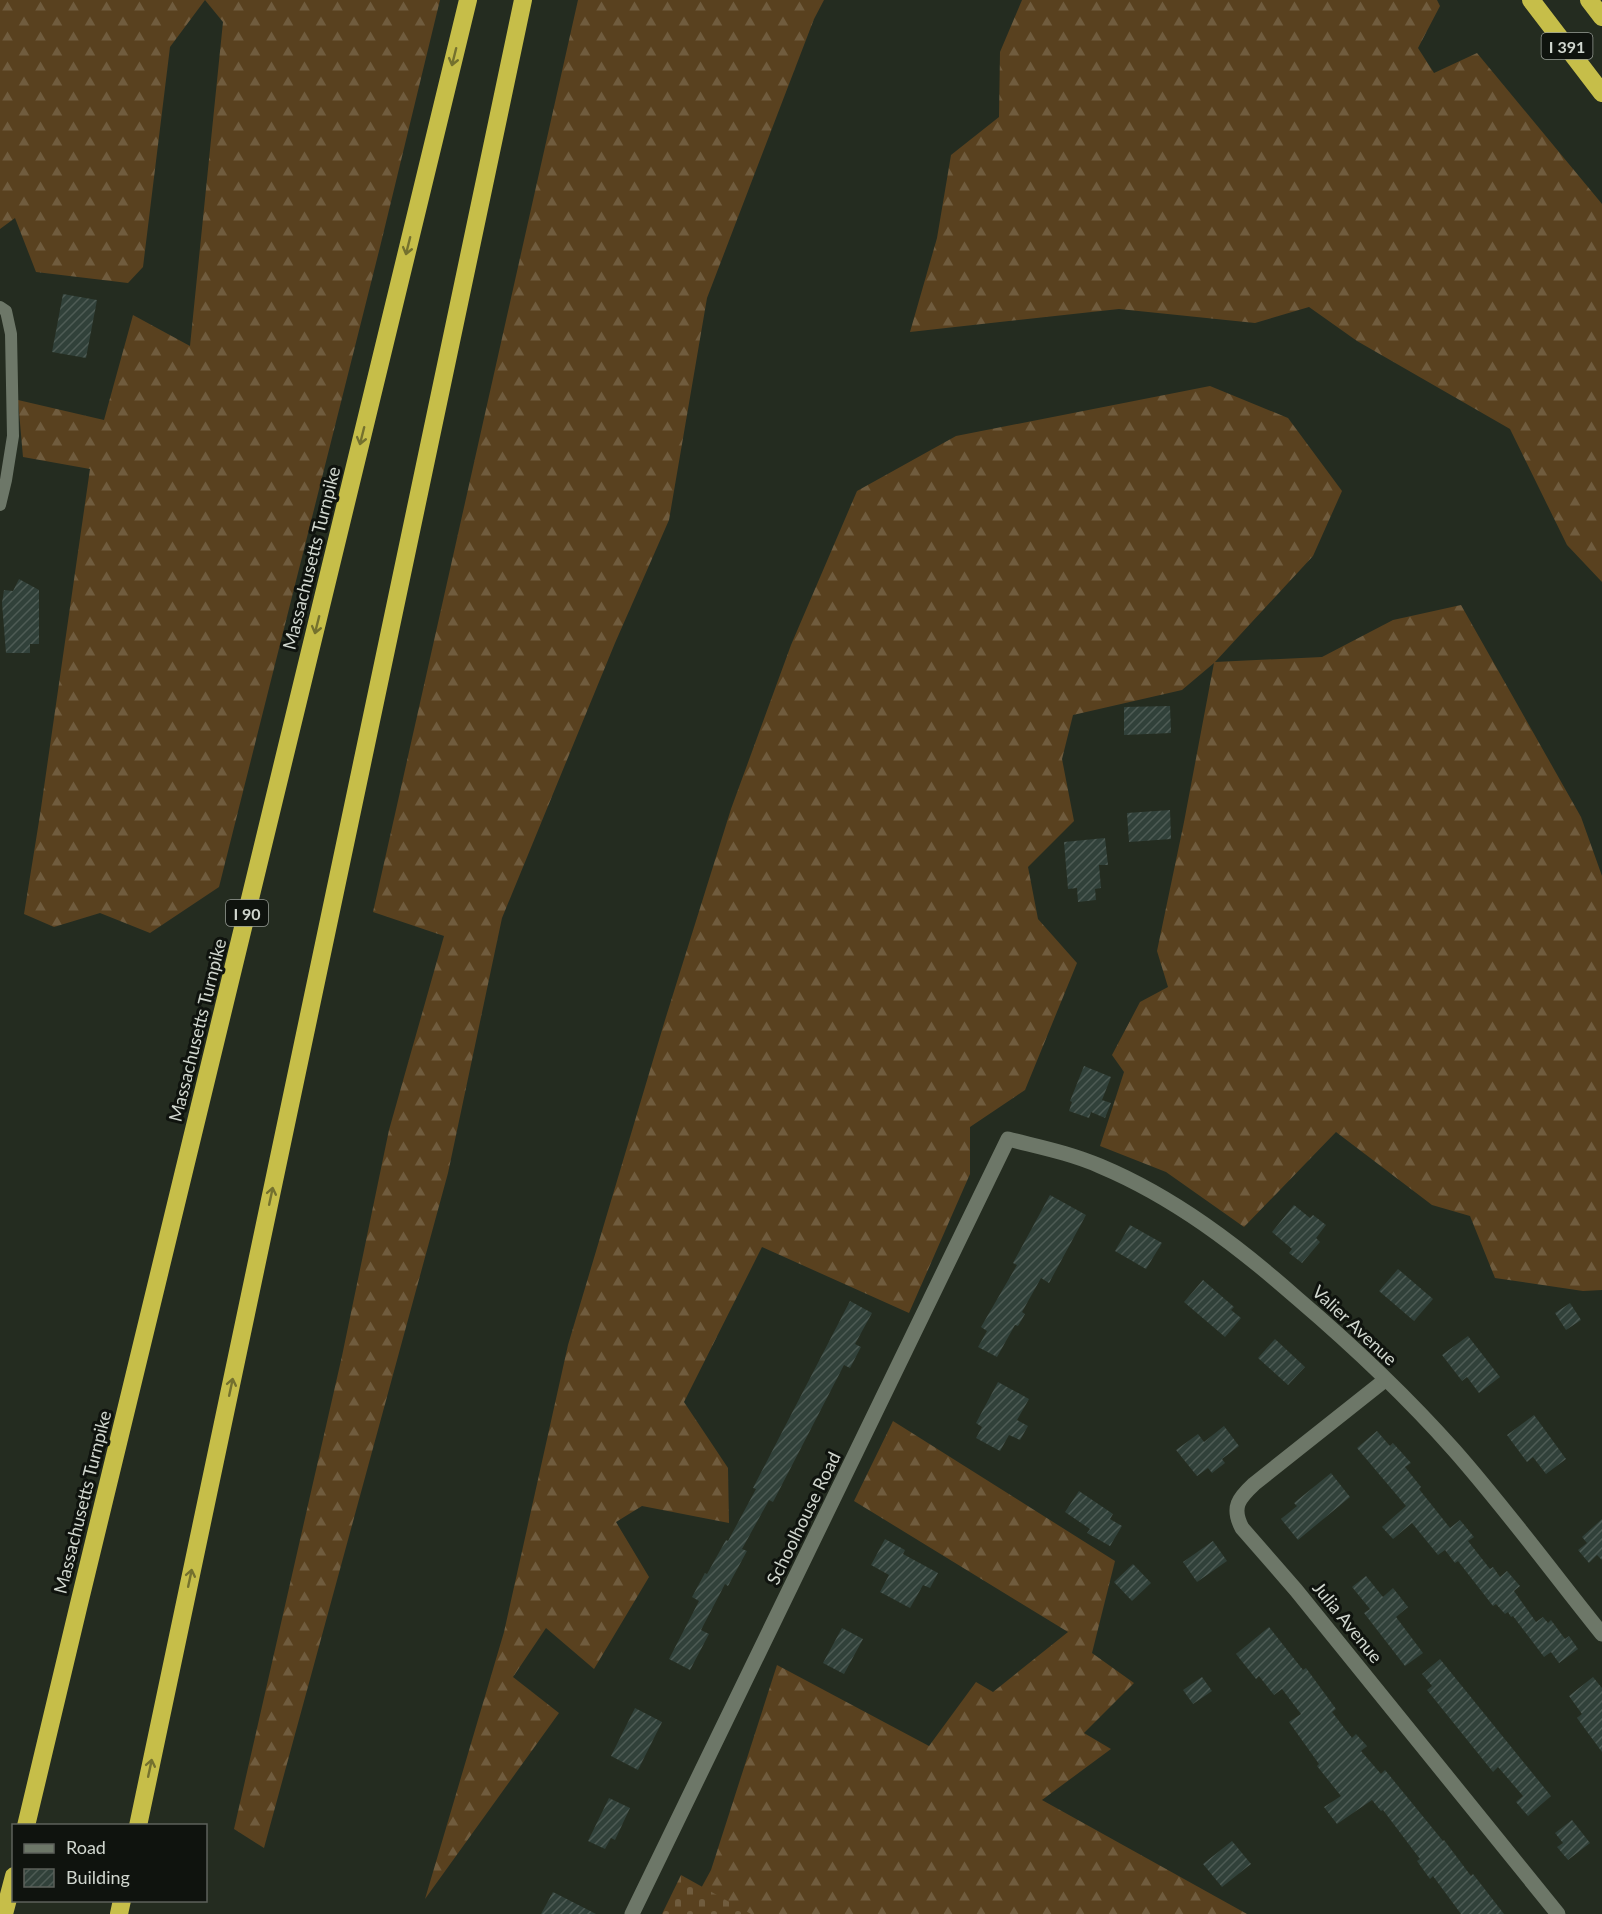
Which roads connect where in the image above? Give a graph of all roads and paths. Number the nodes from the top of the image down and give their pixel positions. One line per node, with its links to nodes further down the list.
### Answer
1 (468, 0): 13 (highway, Massachusetts Turnpike / I 90, one-way to 13)
2 (523, 0): 14 (highway, one-way to 2)
3 (1531, 0): 6 (highway, I 391)
4 (1589, 0): 5 (highway, I 391)
5 (1602, 17)
6 (1602, 93)
7 (0, 307): 8 (lane)
8 (5, 382): 9 (lane)
9 (0, 505)
10 (1009, 1140): 11 (street, Valier Avenue); 17 (street, Schoolhouse Road)
11 (1385, 1380): 12 (street, Valier Avenue); 18 (street, Julia Avenue)
12 (1602, 1634)
13 (26, 1824)
14 (138, 1824)
15 (12, 1884): 16 (highway)
16 (4, 1914)
17 (632, 1914)
18 (1558, 1914)

